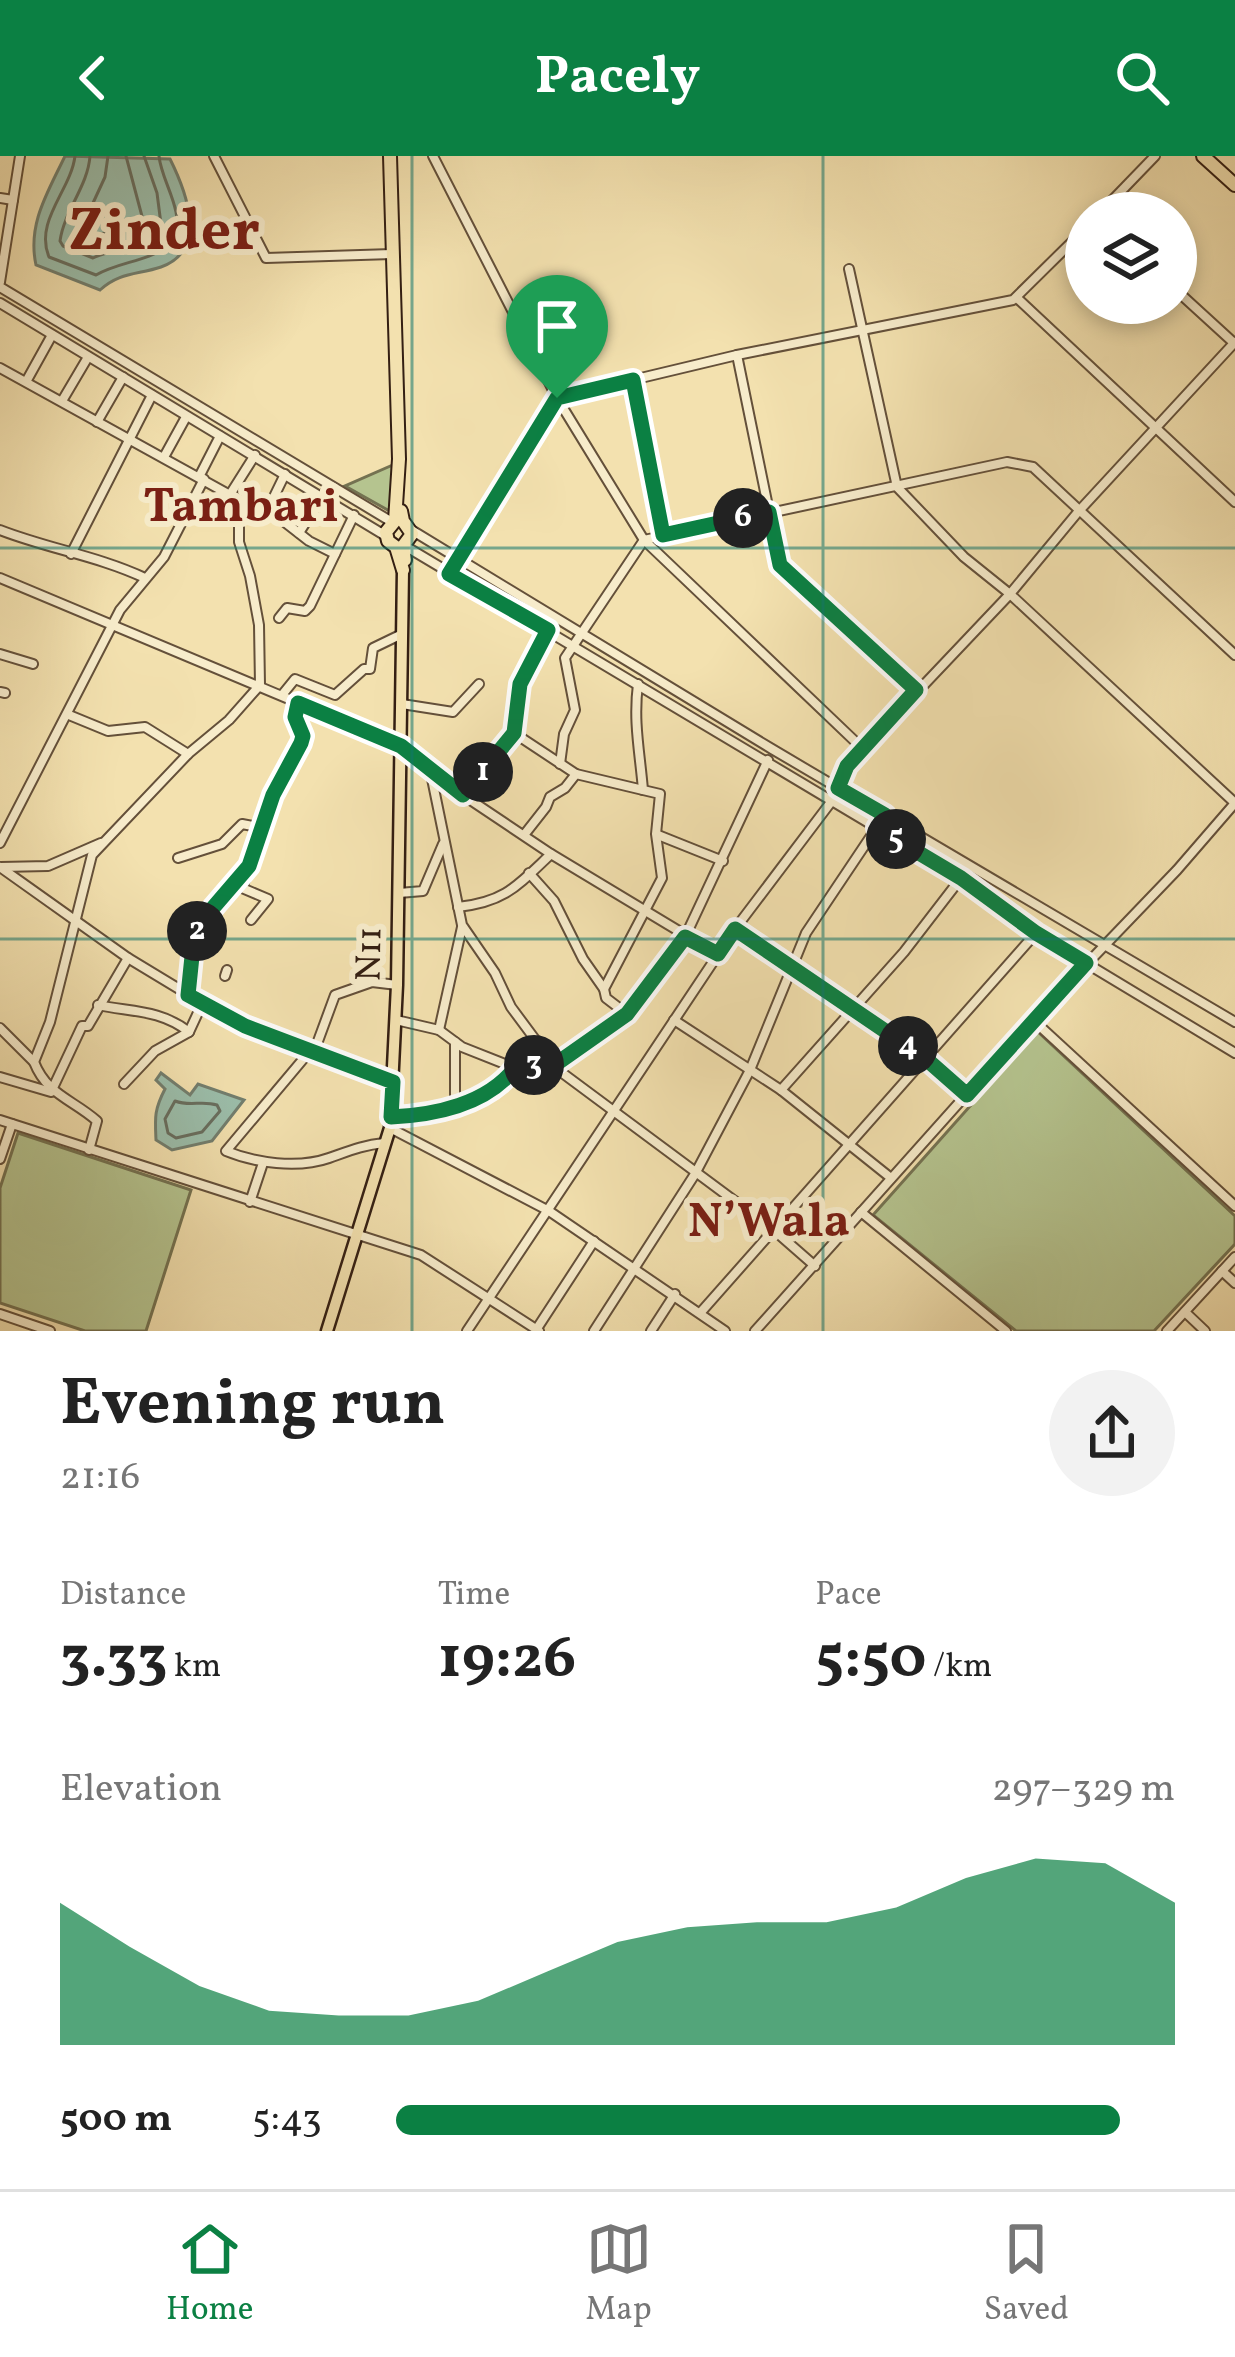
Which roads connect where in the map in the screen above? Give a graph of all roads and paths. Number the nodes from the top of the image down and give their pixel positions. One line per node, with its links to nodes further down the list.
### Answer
1 (20, 156): 12 (street)
2 (214, 156): 14 (street)
3 (390, 156): 14 (highway)
4 (433, 156): 30 (street)
5 (1155, 156): 10 (street)
6 (1203, 156): 9 (highway)
7 (1213, 156): 8 (highway)
8 (1235, 176)
9 (1235, 185)
10 (1120, 192)
11 (0, 198): 12 (street)
12 (13, 200): 16 (street)
13 (1065, 249): 17 (street)
14 (394, 254): 50 (highway)
15 (849, 269): 20 (street)
16 (0, 285): 41 (street)
17 (1017, 298): 20 (street); 34 (street)
18 (0, 303): 21 (street)
19 (1197, 309): 22 (street)
20 (862, 330): 23 (street); 42 (street)
21 (52, 335): 24 (street); 27 (street)
22 (1235, 343): 34 (street)
23 (736, 356): 28 (street); 47 (street)
24 (88, 357): 26 (street); 31 (street)
25 (0, 368): 27 (street)
26 (123, 376): 29 (street); 33 (street)
27 (27, 380): 31 (street)
28 (633, 380): 30 (street); 53 (street)
29 (152, 395): 32 (street); 36 (street)
30 (557, 398): 54 (street); 58 (street)
31 (62, 401): 33 (street)
32 (186, 417): 35 (street); 38 (street)
33 (97, 422): 36 (street)
34 (1154, 428): 45 (street); 48 (street)
35 (220, 436): 37 (street); 40 (street)
36 (128, 440): 38 (street); 56 (street)
37 (255, 455): 39 (street); 44 (street)
38 (164, 457): 40 (street)
39 (286, 474): 43 (street); 46 (street)
40 (201, 478): 44 (street); 62 (street)
41 (336, 487): 43 (street); 50 (street)
42 (897, 487): 47 (street); 48 (street); 63 (street)
43 (321, 495): 49 (street); 52 (street)
44 (235, 497): 46 (street); 75 (street)
45 (1235, 502)
46 (268, 508): 52 (street)
47 (769, 512): 53 (street); 76 (street)
48 (1078, 512): 63 (street); 71 (street)
49 (354, 515): 55 (street); 57 (street)
50 (400, 524): 55 (highway); 55 (highway); 58 (street)
51 (0, 530): 56 (street)
52 (299, 533): 57 (street)
53 (663, 535): 54 (street)
54 (644, 540): 68 (street); 83 (street)
55 (398, 544): 59 (highway); 60 (street)
56 (70, 554): 62 (street)
57 (335, 554): 64 (street)
58 (460, 558): 60 (street); 68 (street)
59 (404, 570): 67 (main road, N11)
60 (449, 574): 66 (street)
61 (0, 578): 65 (street)
62 (145, 578): 65 (street)
63 (1010, 594): 76 (street); 94 (street)
64 (279, 618)
65 (112, 626): 75 (street); 80 (street)
66 (548, 630): 69 (street); 81 (street)
67 (402, 634): 77 (street); 79 (main road, N11)
68 (581, 635): 69 (street); 84 (street)
69 (574, 644): 74 (street); 87 (street)
70 (0, 654): 72 (street)
71 (1235, 655)
72 (33, 664)
73 (479, 684): 79 (street)
74 (638, 684): 86 (street); 91 (street)
75 (260, 685): 77 (street); 85 (street)
76 (916, 690): 83 (street)
77 (282, 695): 78 (street)
78 (298, 703): 82 (street); 96 (street)
79 (403, 704): 82 (main road, N11)
80 (69, 715): 85 (street); 102 (street)
81 (514, 733): 87 (street); 92 (street)
82 (401, 746): 88 (street); 110 (main road, N11)
83 (862, 748): 90 (street)
84 (772, 749): 86 (street); 90 (street)
85 (188, 754): 100 (street)
86 (767, 761): 93 (street); 105 (street)
87 (560, 764): 89 (street)
88 (430, 772): 92 (street); 101 (street)
89 (576, 774): 91 (street); 99 (street)
90 (838, 788): 93 (street); 95 (street)
91 (643, 790): 98 (street)
92 (463, 795): 99 (street)
93 (831, 802): 97 (street); 116 (street)
94 (1235, 803): 119 (street)
95 (885, 815): 97 (street); 119 (street)
96 (262, 828): 104 (street); 106 (street)
97 (877, 828): 109 (street); 123 (street)
98 (656, 834): 105 (street); 112 (street)
99 (524, 835): 103 (street)
100 (104, 841): 107 (street); 114 (street)
101 (444, 842): 110 (street); 111 (street)
102 (0, 843)
103 (551, 854): 108 (street); 112 (street)
104 (178, 858)
105 (723, 861): 118 (street)
106 (249, 866): 113 (street); 126 (street)
107 (0, 867): 114 (street)
108 (529, 873): 111 (street); 125 (street)
109 (961, 878): 117 (street); 129 (street)
110 (399, 893): 124 (main road, N11)
111 (458, 907): 115 (street)
112 (644, 912): 118 (street); 125 (street)
113 (251, 920)
114 (77, 924): 121 (street); 142 (street)
115 (462, 925): 136 (street); 143 (street)
116 (735, 929): 120 (street); 123 (street)
117 (1036, 933): 122 (street); 141 (street)
118 (685, 937): 120 (street); 130 (street)
119 (1103, 944): 122 (street); 134 (street)
120 (718, 954): 132 (street)
121 (128, 958): 126 (street); 128 (street)
122 (1086, 963): 133 (street); 140 (street)
123 (793, 966): 129 (street); 145 (street)
124 (397, 986): 131 (main road, N11); 139 (street)
125 (604, 989): 130 (street)
126 (188, 995): 127 (street)
127 (202, 1004): 137 (street); 139 (street)
128 (98, 1005): 137 (street); 150 (street)
129 (854, 1010): 141 (street); 149 (street)
130 (627, 1014): 143 (street)
131 (396, 1020): 136 (street); 147 (main road, N11)
132 (674, 1020): 145 (street); 153 (street)
133 (1033, 1020): 151 (street); 165 (street)
134 (1235, 1022)
135 (0, 1030): 142 (street)
136 (439, 1030): 138 (street)
137 (188, 1032): 148 (street)
138 (455, 1042): 144 (street); 152 (street)
139 (312, 1052): 147 (street); 161 (street)
140 (1235, 1053)
141 (925, 1058): 151 (street); 157 (street)
142 (34, 1062): 150 (street)
143 (556, 1064): 144 (street); 153 (street)
144 (515, 1068): 152 (street)
145 (749, 1070): 149 (street); 162 (street)
146 (0, 1077): 150 (street)
147 (393, 1082): 155 (main road, N11)
148 (124, 1084)
149 (781, 1090): 157 (street)
150 (51, 1092): 159 (street)
151 (967, 1095): 163 (street)
152 (455, 1104): 155 (street)
153 (614, 1114): 162 (street); 166 (street)
154 (0, 1120): 156 (street)
155 (390, 1122): 158 (main road, N11); 166 (street)
156 (12, 1124): 159 (street); 160 (street)
157 (850, 1142): 163 (street); 168 (street)
158 (386, 1143): 161 (street); 169 (main road, N11)
159 (89, 1150): 164 (street)
160 (0, 1159)
161 (263, 1163): 164 (street)
162 (695, 1174): 168 (street); 173 (street)
163 (891, 1178): 167 (street)
164 (250, 1202): 169 (street)
165 (1235, 1206)
166 (549, 1211): 170 (street); 177 (street)
167 (861, 1213): 172 (street); 191 (street)
168 (775, 1231): 172 (street); 178 (street)
169 (358, 1236): 177 (street); 184 (main road, N11)
170 (594, 1241): 173 (street); 182 (street)
171 (1235, 1257): 174 (street)
172 (814, 1265): 190 (street)
173 (635, 1268): 176 (street); 186 (street)
174 (1222, 1271): 175 (street); 179 (street)
175 (1235, 1283)
176 (675, 1294): 178 (street); 187 (street)
177 (490, 1298): 182 (street); 185 (street)
178 (701, 1312): 181 (street)
179 (1185, 1312): 192 (street); 193 (street)
180 (0, 1314): 183 (street)
181 (712, 1321): 188 (street); 189 (street)
182 (537, 1330)
183 (50, 1331)
184 (327, 1331)
185 (467, 1331)
186 (594, 1331)
187 (651, 1331)
188 (706, 1331)
189 (725, 1331)
190 (755, 1331)
191 (1006, 1331)
192 (1167, 1331)
193 (1205, 1331)

